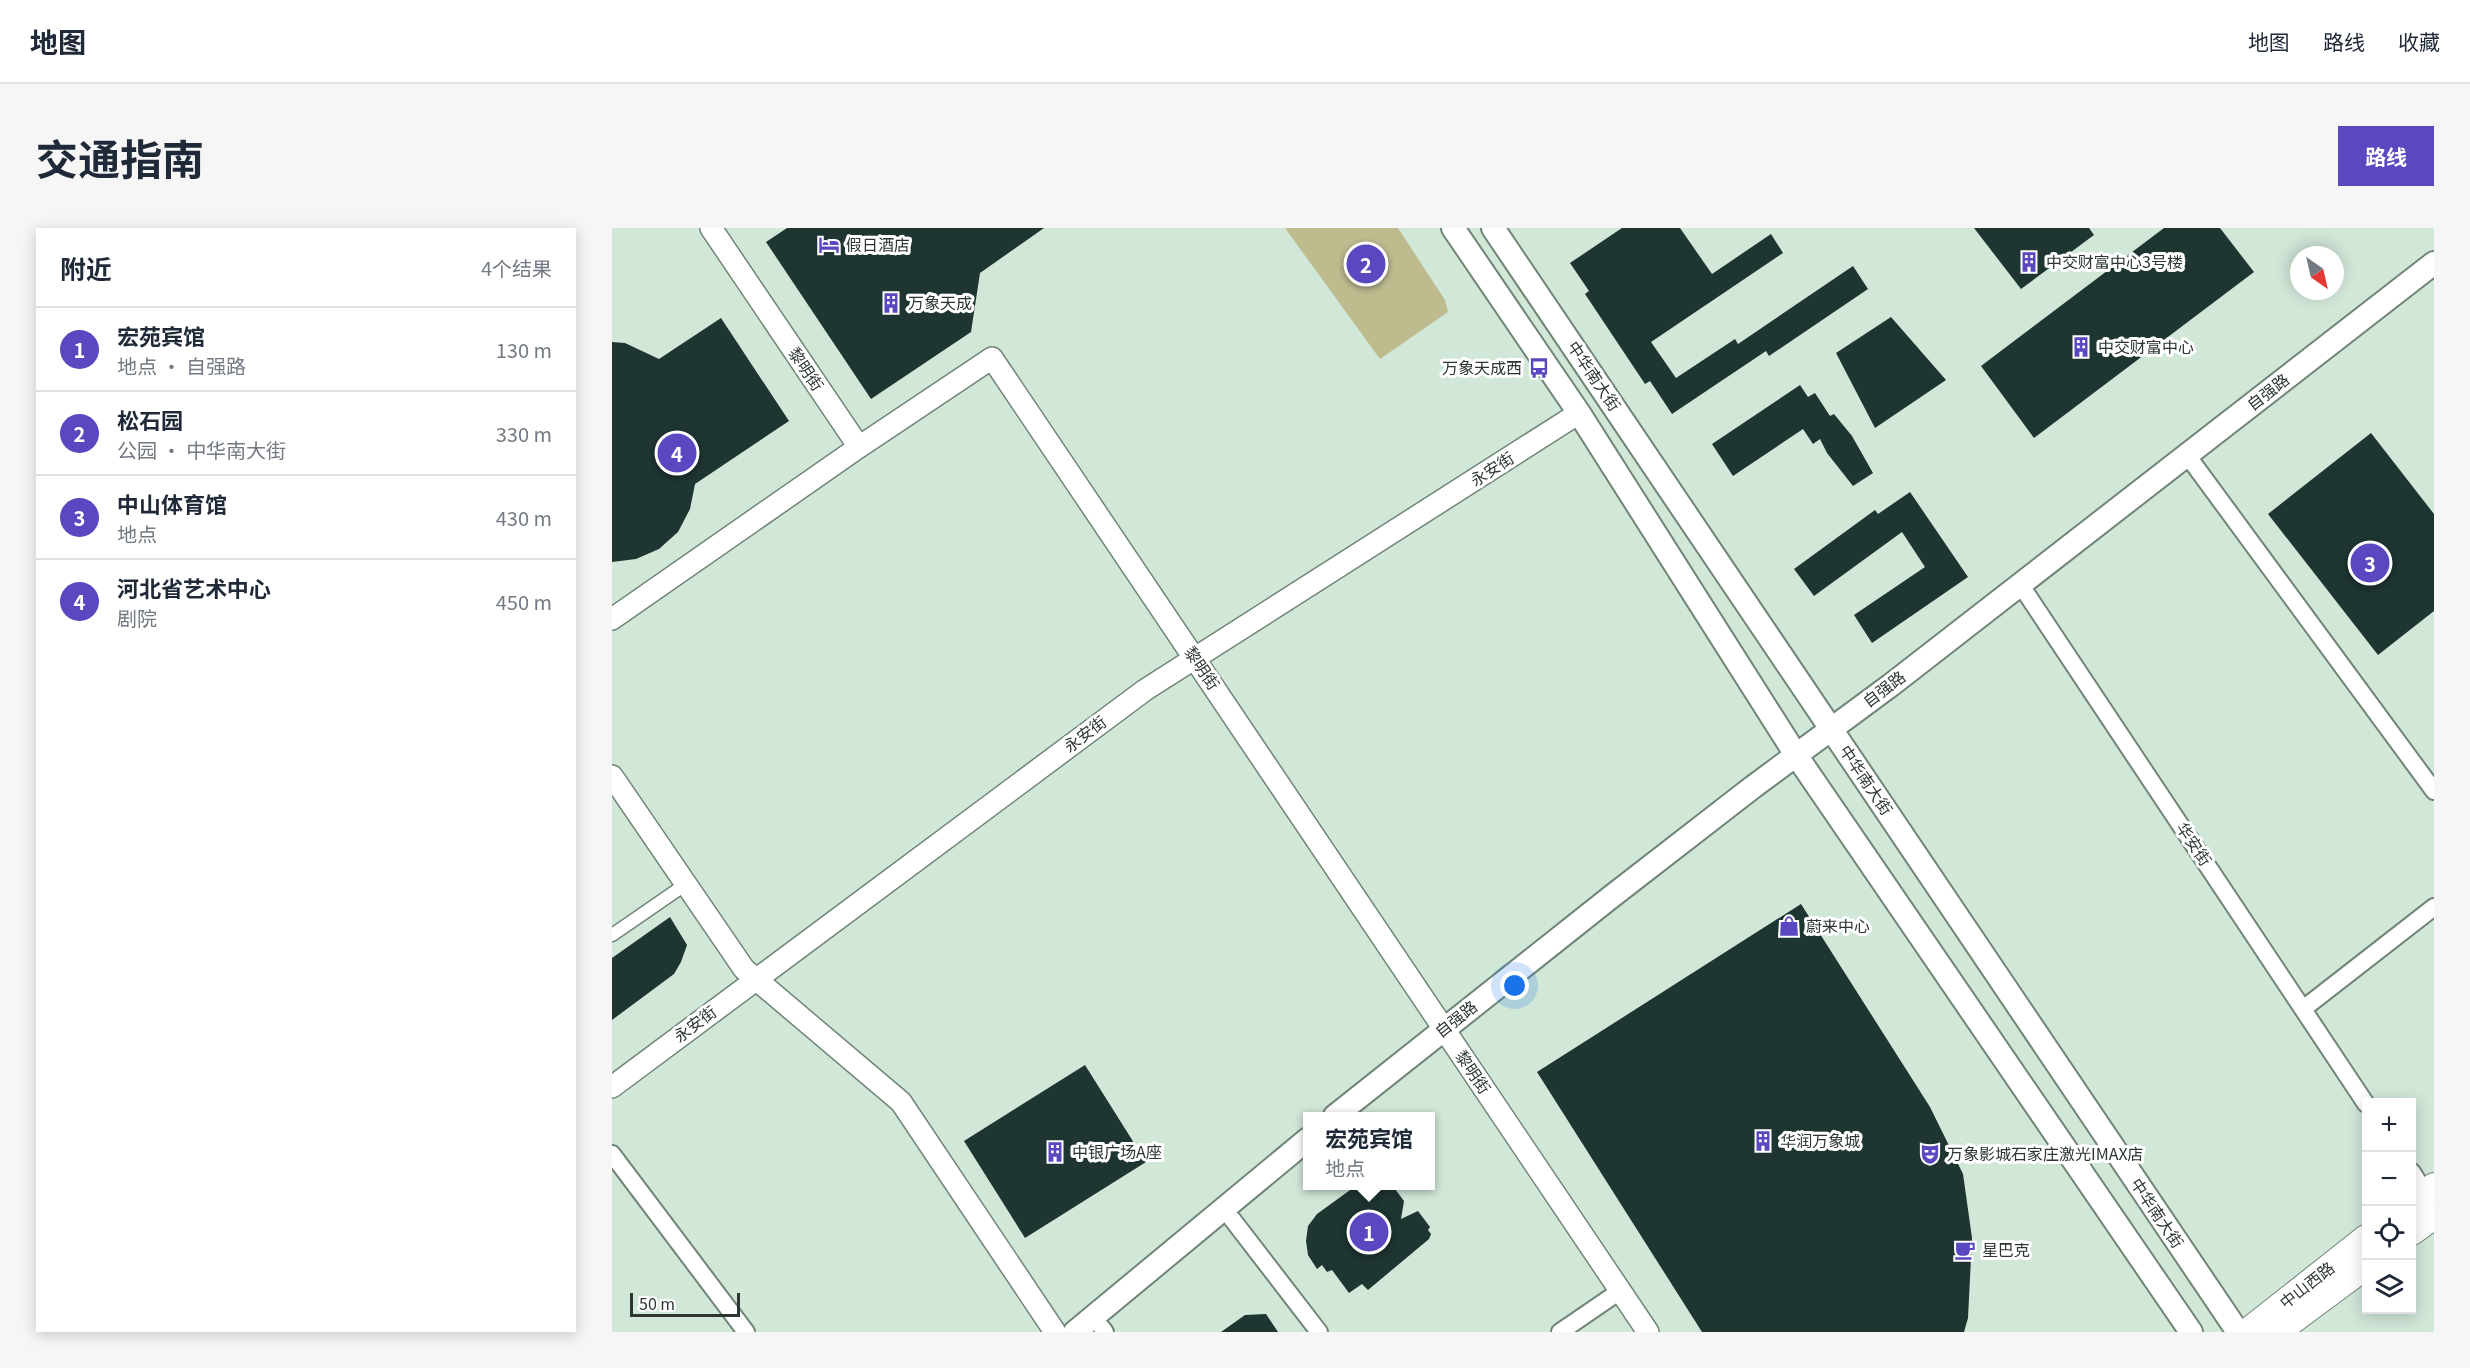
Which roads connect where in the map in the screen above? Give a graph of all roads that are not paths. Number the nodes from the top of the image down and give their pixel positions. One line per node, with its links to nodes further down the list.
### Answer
1 (711, 228): 7 (street, 黎明街)
2 (1453, 228): 6 (main road, 中华南大街)
3 (1493, 228): 12 (main road, 中华南大街)
4 (2434, 263): 8 (main road, 自强路)
5 (2434, 281): 8 (main road, 自强路)
6 (1579, 413): 11 (street, 永安街); 13 (main road, 中华南大街)
7 (859, 447): 10 (street); 11 (street, 黎明街)
8 (2191, 461): 9 (main road, 自强路); 15 (street)
9 (2024, 590): 12 (main road, 自强路); 20 (street, 华安街)
10 (612, 619)
11 (1195, 658): 19 (street, 永安街); 21 (street, 黎明街)
12 (1836, 734): 13 (main road, 自强路); 43 (main road, 中华南大街)
13 (1800, 761): 21 (main road, 自强路); 42 (main road, 中华南大街)
14 (612, 776): 16 (street)
15 (2434, 791)
16 (686, 884): 18 (street); 19 (street)
17 (2434, 907): 20 (street)
18 (612, 935)
19 (756, 978): 22 (street, 永安街); 37 (street)
20 (2303, 1009): 23 (street, 华安街)
21 (1448, 1034): 24 (main road, 自强路); 25 (main road, 自强路); 34 (street, 黎明街)
22 (612, 1087)
23 (2363, 1098)
24 (1341, 1112)
25 (1362, 1112)
26 (1303, 1143): 38 (main road)
27 (612, 1154): 36 (street)
28 (1303, 1161): 31 (main road)
29 (2423, 1194): 30 (main road)
30 (2416, 1218)
31 (1232, 1219): 35 (main road); 39 (street)
32 (2362, 1242): 44 (main road, 中山西路)
33 (2362, 1270): 45 (main road, 中山西路)
34 (1620, 1292): 40 (street); 41 (street, 黎明街)
35 (1101, 1331)
36 (746, 1332)
37 (1055, 1332)
38 (1074, 1332)
39 (1319, 1332)
40 (1560, 1332)
41 (1648, 1332)
42 (2191, 1332)
43 (2238, 1332)
44 (2247, 1332)
45 (2277, 1332)

